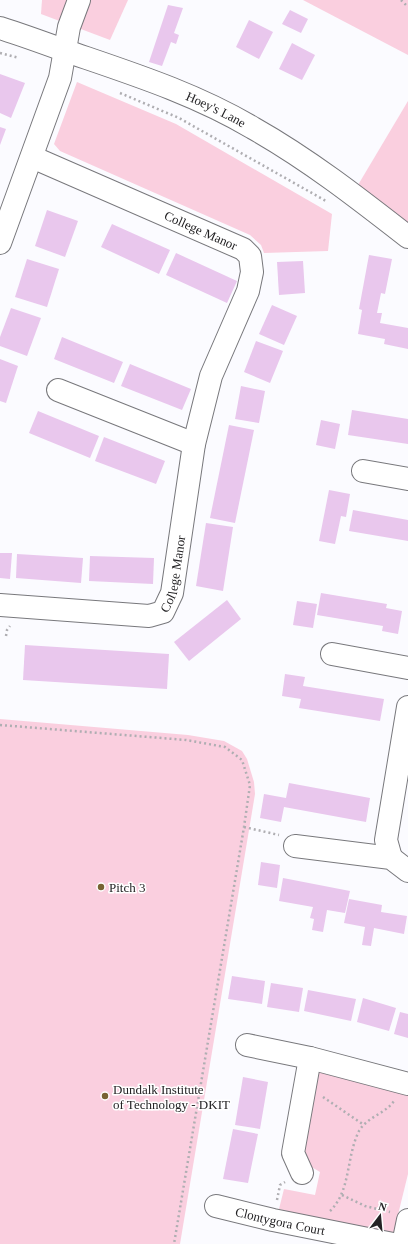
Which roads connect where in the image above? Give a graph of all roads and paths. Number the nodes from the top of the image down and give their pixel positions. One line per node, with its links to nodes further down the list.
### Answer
1 (79, 0): 5 (street)
2 (401, 0): 3 (path)
3 (408, 7)
4 (0, 28): 5 (street, Hoey's Lane)
5 (66, 51): 9 (street); 11 (street, Hoey's Lane)
6 (0, 53): 7 (path)
7 (21, 58)
8 (115, 91): 10 (path)
9 (32, 157): 12 (street); 14 (street, College Manor)
10 (330, 202)
11 (408, 237)
12 (0, 244)
13 (58, 390): 14 (street)
14 (194, 444): 17 (street, College Manor)
15 (363, 471): 16 (street)
16 (408, 479)
17 (0, 605)
18 (13, 622): 19 (path)
19 (6, 636)
20 (332, 654): 21 (street)
21 (408, 668)
22 (408, 707): 26 (street)
23 (0, 725): 24 (path)
24 (244, 827): 25 (path); 39 (path)
25 (295, 846): 26 (street)
26 (391, 858): 27 (street)
27 (408, 871)
28 (247, 1045): 29 (street)
29 (310, 1058): 30 (street); 31 (street)
30 (405, 1083): 32 (path)
31 (304, 1090): 32 (path); 33 (street)
32 (364, 1125): 34 (path)
33 (302, 1173): 37 (path)
34 (342, 1195): 36 (path); 38 (path)
35 (216, 1206): 37 (street, Clontygora Court)
36 (402, 1217): 41 (street)
37 (273, 1220): 38 (street, Clontygora Court)
38 (313, 1229): 40 (street, Clontygora Court)
39 (174, 1244)
40 (393, 1244)
41 (403, 1244)

